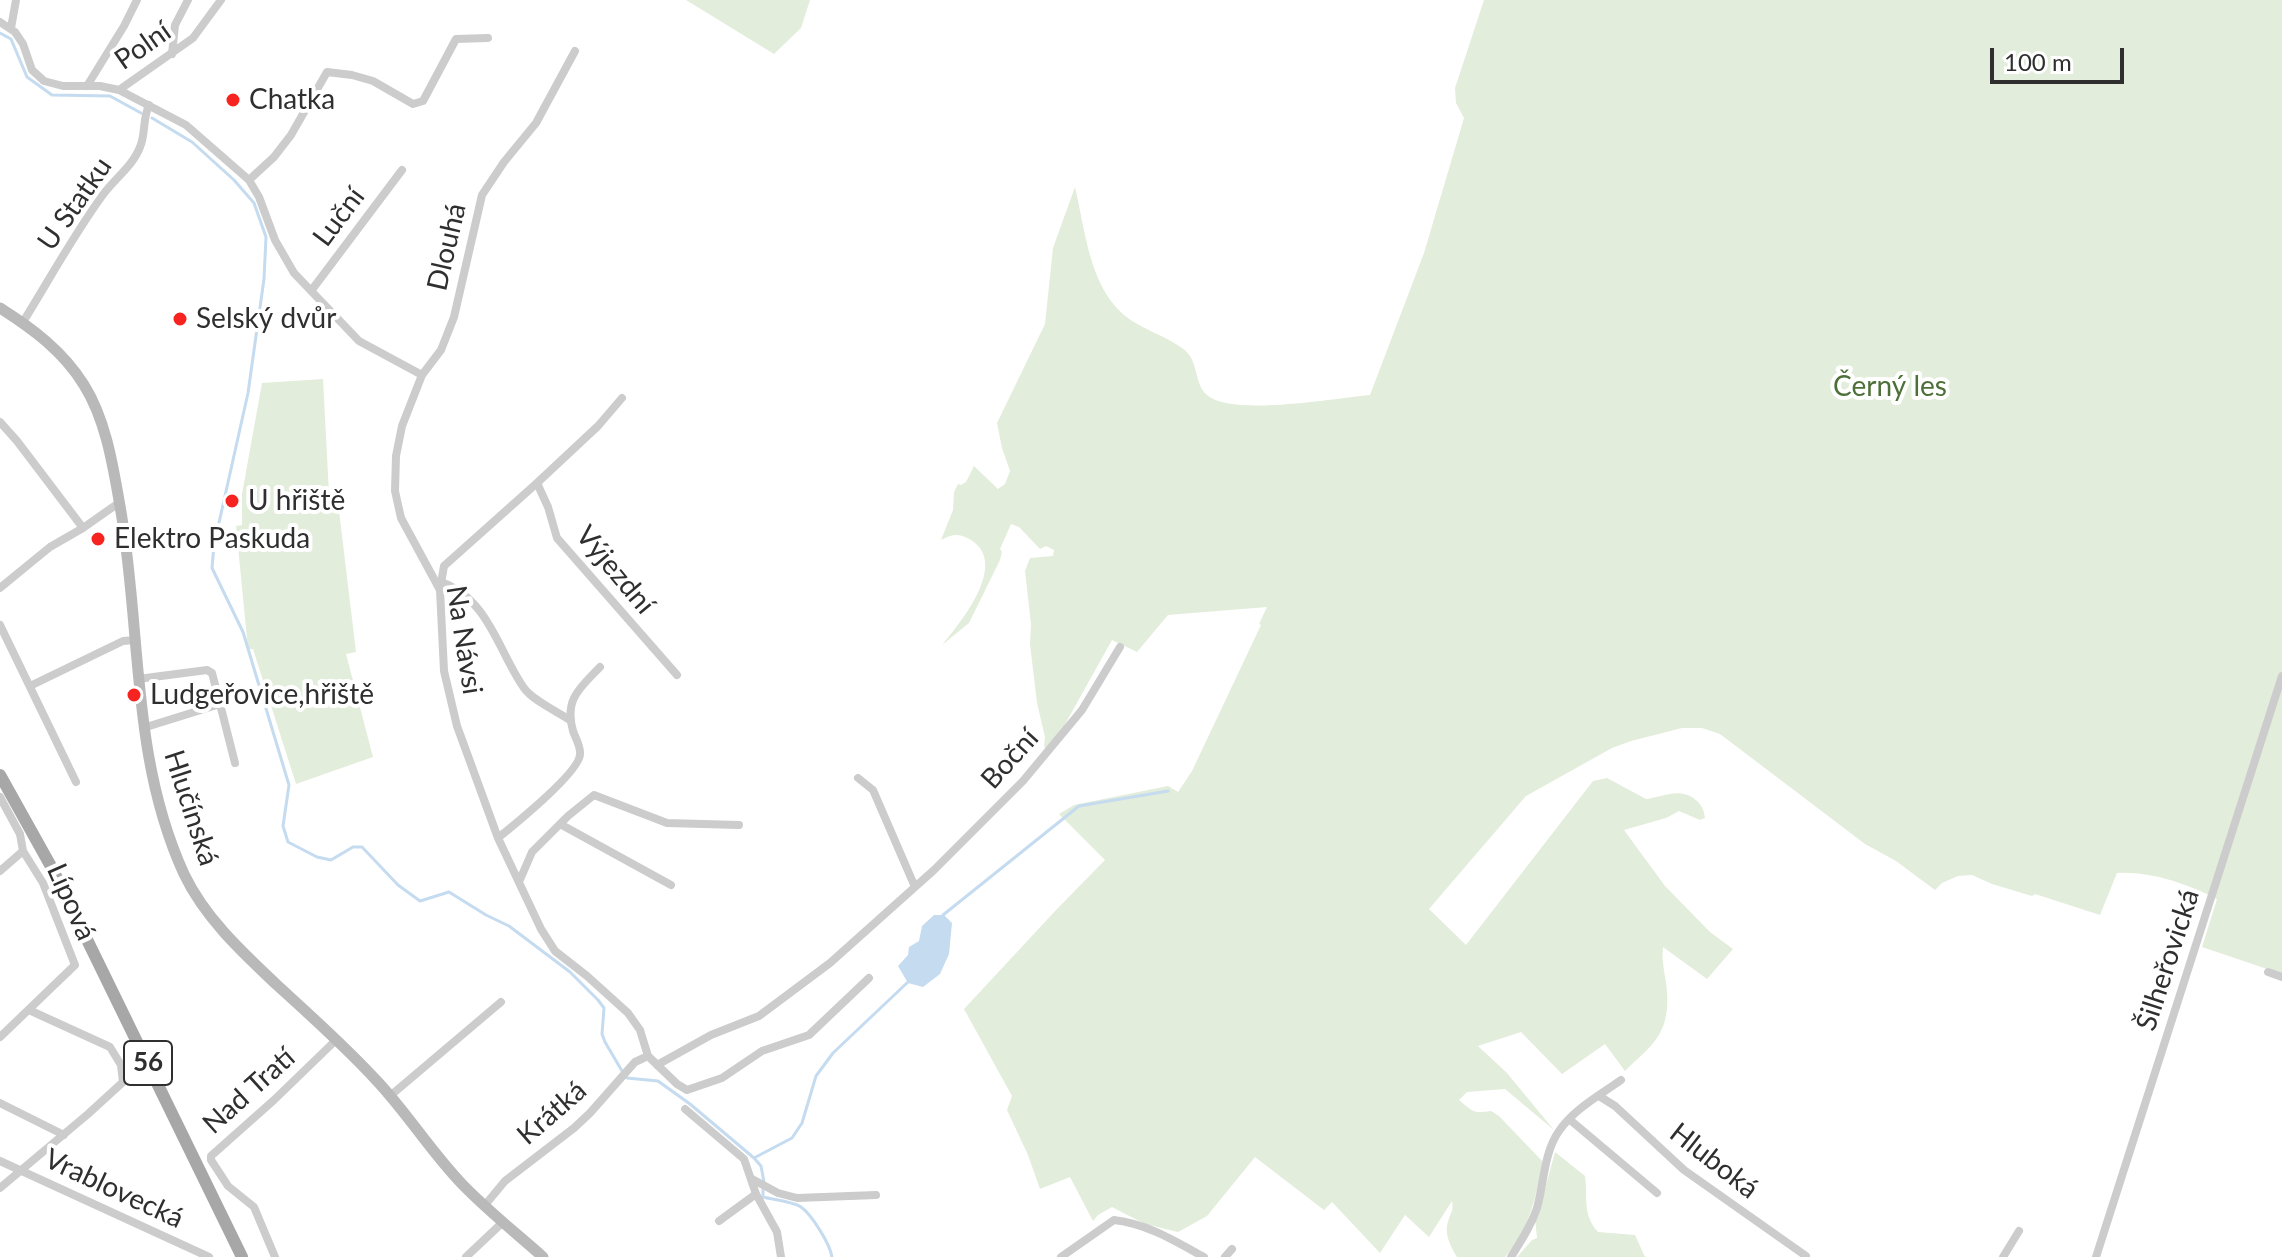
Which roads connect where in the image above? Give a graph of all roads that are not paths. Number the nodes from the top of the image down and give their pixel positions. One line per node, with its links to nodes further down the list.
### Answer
1 (16, 0): 6 (street)
2 (137, 0): 10 (street)
3 (188, 0): 9 (street)
4 (221, 0): 9 (street, Polní)
5 (0, 22): 6 (street)
6 (11, 28): 10 (street)
7 (488, 38): 14 (street)
8 (575, 51): 18 (street, Dlouhá)
9 (172, 54): 11 (street, Polní)
10 (87, 86): 11 (street)
11 (119, 90): 12 (street)
12 (149, 105): 14 (street); 17 (street, U Statku)
13 (402, 170): 15 (street, Luční)
14 (249, 180): 15 (street)
15 (311, 291): 18 (street)
16 (0, 308): 17 (street, Hlučínská)
17 (23, 322): 22 (street, Hlučínská)
18 (422, 375): 26 (street, Na Návsi)
19 (622, 398): 21 (street)
20 (0, 422): 23 (street)
21 (537, 483): 26 (street); 32 (street, Výjezdní)
22 (120, 502): 23 (street); 29 (street, Hlučínská)
23 (83, 528): 25 (street)
24 (0, 572): 25 (street)
25 (8, 581): 27 (street)
26 (441, 586): 37 (street); 48 (street, Na Návsi)
27 (0, 588)
28 (0, 625): 35 (street)
29 (135, 640): 34 (street, Hlučínská); 35 (street)
30 (1120, 647): 53 (street, Boční)
31 (600, 667): 37 (street)
32 (677, 675)
33 (2282, 676): 92 (street, Šilheřovická)
34 (138, 679): 36 (street); 38 (street, Hlučínská)
35 (30, 686): 42 (street)
36 (220, 704): 38 (street); 39 (street)
37 (570, 720): 48 (street)
38 (143, 728): 60 (street, Hlučínská)
39 (235, 763)
40 (0, 775): 83 (main road, 56)
41 (858, 778): 44 (street)
42 (76, 782)
43 (883, 782): 44 (street)
44 (873, 790): 53 (street)
45 (0, 797): 49 (street, Lípová)
46 (560, 824): 47 (street); 51 (street); 52 (street)
47 (739, 825)
48 (498, 838): 51 (street, Na Návsi)
49 (23, 851): 50 (street, Lípová); 58 (street, Lípová)
50 (0, 871)
51 (519, 882): 61 (street, Na Návsi)
52 (671, 885)
53 (915, 887): 62 (street, Boční)
54 (2268, 972): 55 (street)
55 (2282, 977)
56 (869, 978): 62 (street, Na Návsi)
57 (501, 1002): 64 (street)
58 (29, 1010): 59 (street, Lípová); 69 (street)
59 (0, 1037)
60 (336, 1040): 64 (street, Hlučínská); 84 (street, Nad Tratí)
61 (648, 1056): 62 (street, Na Návsi); 77 (street, Krátká)
62 (657, 1065)
63 (1621, 1080): 65 (street)
64 (390, 1096): 77 (street, Hlučínská)
65 (1599, 1096): 68 (street); 82 (street, Hluboká)
66 (0, 1103): 69 (street)
67 (685, 1109): 72 (street)
68 (1569, 1119): 74 (street, Hluboká); 90 (street)
69 (64, 1135): 71 (street)
70 (0, 1161): 71 (street, Vrablovecká)
71 (20, 1171): 73 (street); 81 (street, Vrablovecká)
72 (759, 1182): 75 (street); 76 (street)
73 (0, 1188)
74 (1657, 1193)
75 (756, 1194): 78 (street); 87 (street)
76 (876, 1195)
77 (485, 1205): 79 (street, Hlučínská)
78 (719, 1221)
79 (503, 1222): 85 (street); 86 (street, Hlučínská)
80 (2019, 1231): 91 (street)
81 (203, 1256)
82 (1806, 1256)
83 (242, 1257)
84 (275, 1257)
85 (466, 1257)
86 (543, 1257)
87 (781, 1257)
88 (1061, 1257): 89 (street)
89 (1204, 1257)
90 (1511, 1257)
91 (2003, 1257)
92 (2096, 1257)

